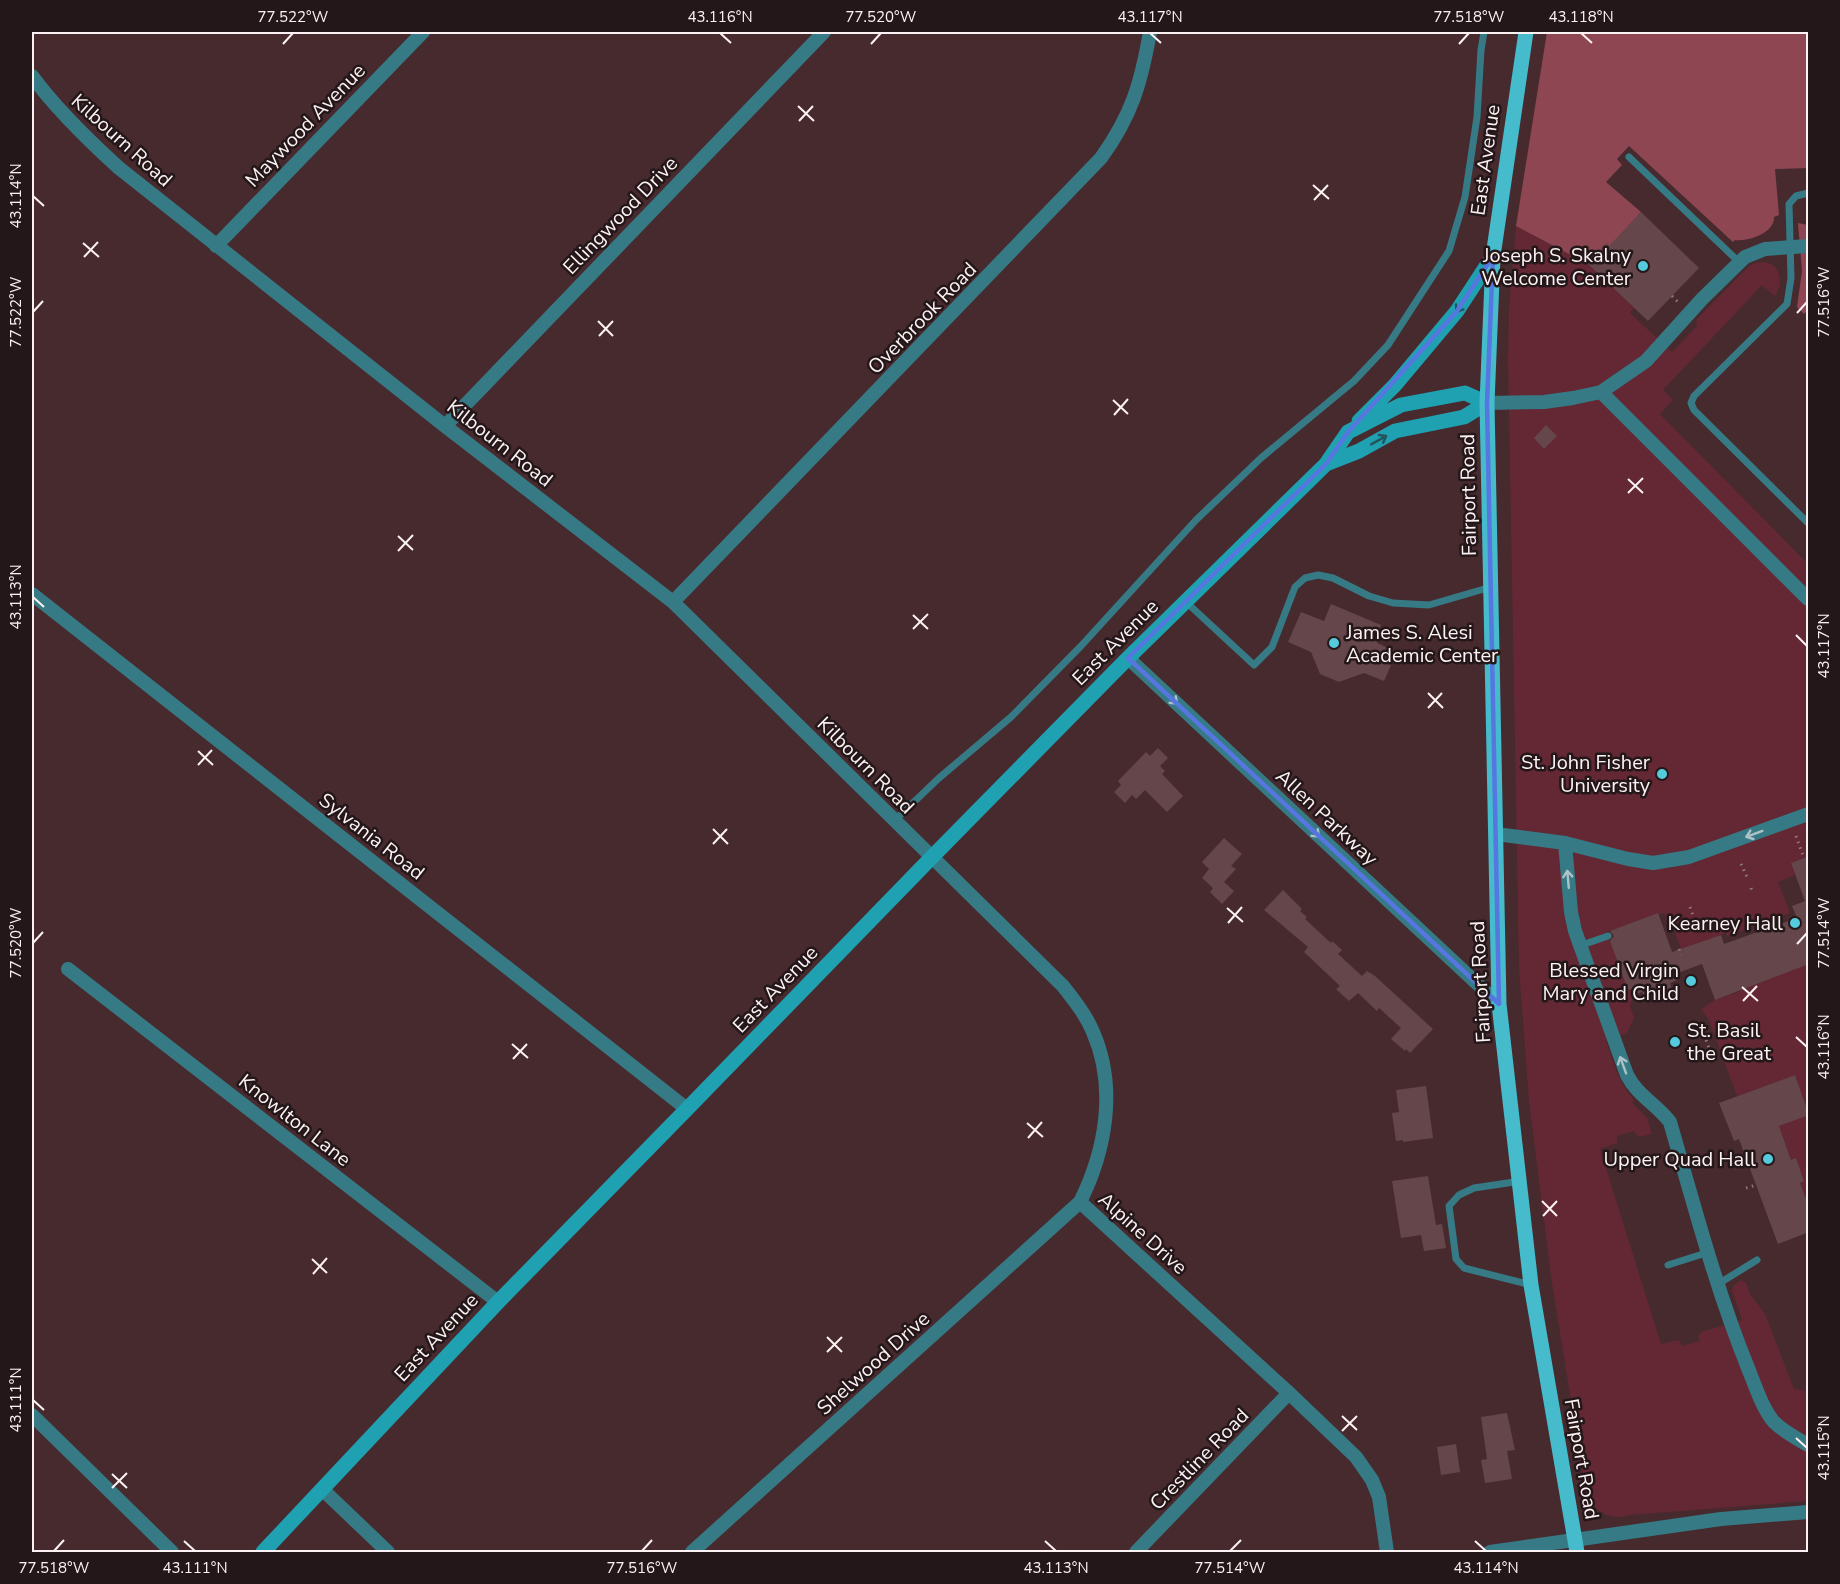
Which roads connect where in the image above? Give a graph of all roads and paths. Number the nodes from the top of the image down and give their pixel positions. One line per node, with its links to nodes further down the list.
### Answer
1 (423, 32): 9 (street, Maywood Avenue)
2 (824, 32): 16 (street, Ellingwood Drive)
3 (1150, 32): 24 (street, Overbrook Road)
4 (1484, 32): 27 (lane)
5 (1526, 32): 12 (main road, East Avenue)
6 (32, 76): 9 (street, Kilbourn Road)
7 (1629, 157): 13 (lane)
8 (1809, 193): 11 (lane)
9 (216, 246): 16 (street, Kilbourn Road)
10 (1809, 246): 11 (street)
11 (1790, 247): 13 (street); 19 (lane)
12 (1492, 256): 15 (main road, East Avenue); 17 (main road, one-way to 17)
13 (1739, 262): 14 (street)
14 (1601, 392): 15 (street); 22 (street)
15 (1487, 403): 17 (main road, East Avenue); 18 (main road, East Avenue, one-way to 15); 20 (main road, Fairport Road)
16 (445, 426): 24 (street, Kilbourn Road)
17 (1348, 432): 18 (main road, East Avenue)
18 (1326, 464): 23 (main road, East Avenue)
19 (1809, 523)
20 (1491, 587): 23 (lane); 28 (main road, Fairport Road)
21 (32, 594): 45 (street, Sylvania Road)
22 (1809, 599)
23 (1185, 601): 25 (main road, East Avenue)
24 (673, 602): 27 (street, Kilbourn Road)
25 (1128, 658): 31 (main road, East Avenue); 42 (street, Allen Parkway, one-way to 42)
26 (1809, 814): 30 (street, one-way to 30)
27 (895, 820): 31 (street, Kilbourn Road)
28 (1496, 834): 30 (street); 42 (main road, Fairport Road)
29 (1796, 836): 32 (path)
30 (1565, 843): 38 (street, one-way to 30)
31 (932, 856): 45 (main road, East Avenue); 49 (street, Alpine Drive)
32 (1804, 858)
33 (1741, 864): 34 (path)
34 (1747, 877)
35 (1690, 907): 36 (path)
36 (1694, 918)
37 (1608, 936): 38 (lane)
38 (1579, 946): 50 (street, one-way to 38)
39 (1679, 949): 40 (path)
40 (1681, 955)
41 (68, 969): 55 (street, Knowlton Lane)
42 (1499, 1004): 46 (main road, Fairport Road)
43 (1706, 1041): 44 (path)
44 (1709, 1048)
45 (687, 1109): 55 (main road, East Avenue)
46 (1521, 1180): 54 (main road, Fairport Road); 54 (lane)
47 (1756, 1185): 48 (path)
48 (1746, 1188)
49 (1080, 1202): 56 (street, Alpine Drive); 65 (street, Shelwood Drive)
50 (1709, 1252): 52 (lane); 53 (street)
51 (1757, 1260): 53 (lane)
52 (1668, 1265)
53 (1718, 1284): 58 (street)
54 (1531, 1285): 61 (main road, Fairport Road)
55 (498, 1302): 59 (main road, East Avenue)
56 (1289, 1393): 66 (street, Crestline Road); 67 (street, Alpine Drive)
57 (32, 1415): 62 (street)
58 (1809, 1445)
59 (322, 1489): 63 (main road, East Avenue); 64 (street)
60 (1809, 1512): 61 (street)
61 (1576, 1546): 68 (street)
62 (172, 1552)
63 (263, 1552)
64 (388, 1552)
65 (692, 1552)
66 (1136, 1552)
67 (1387, 1552)
68 (1490, 1552)

